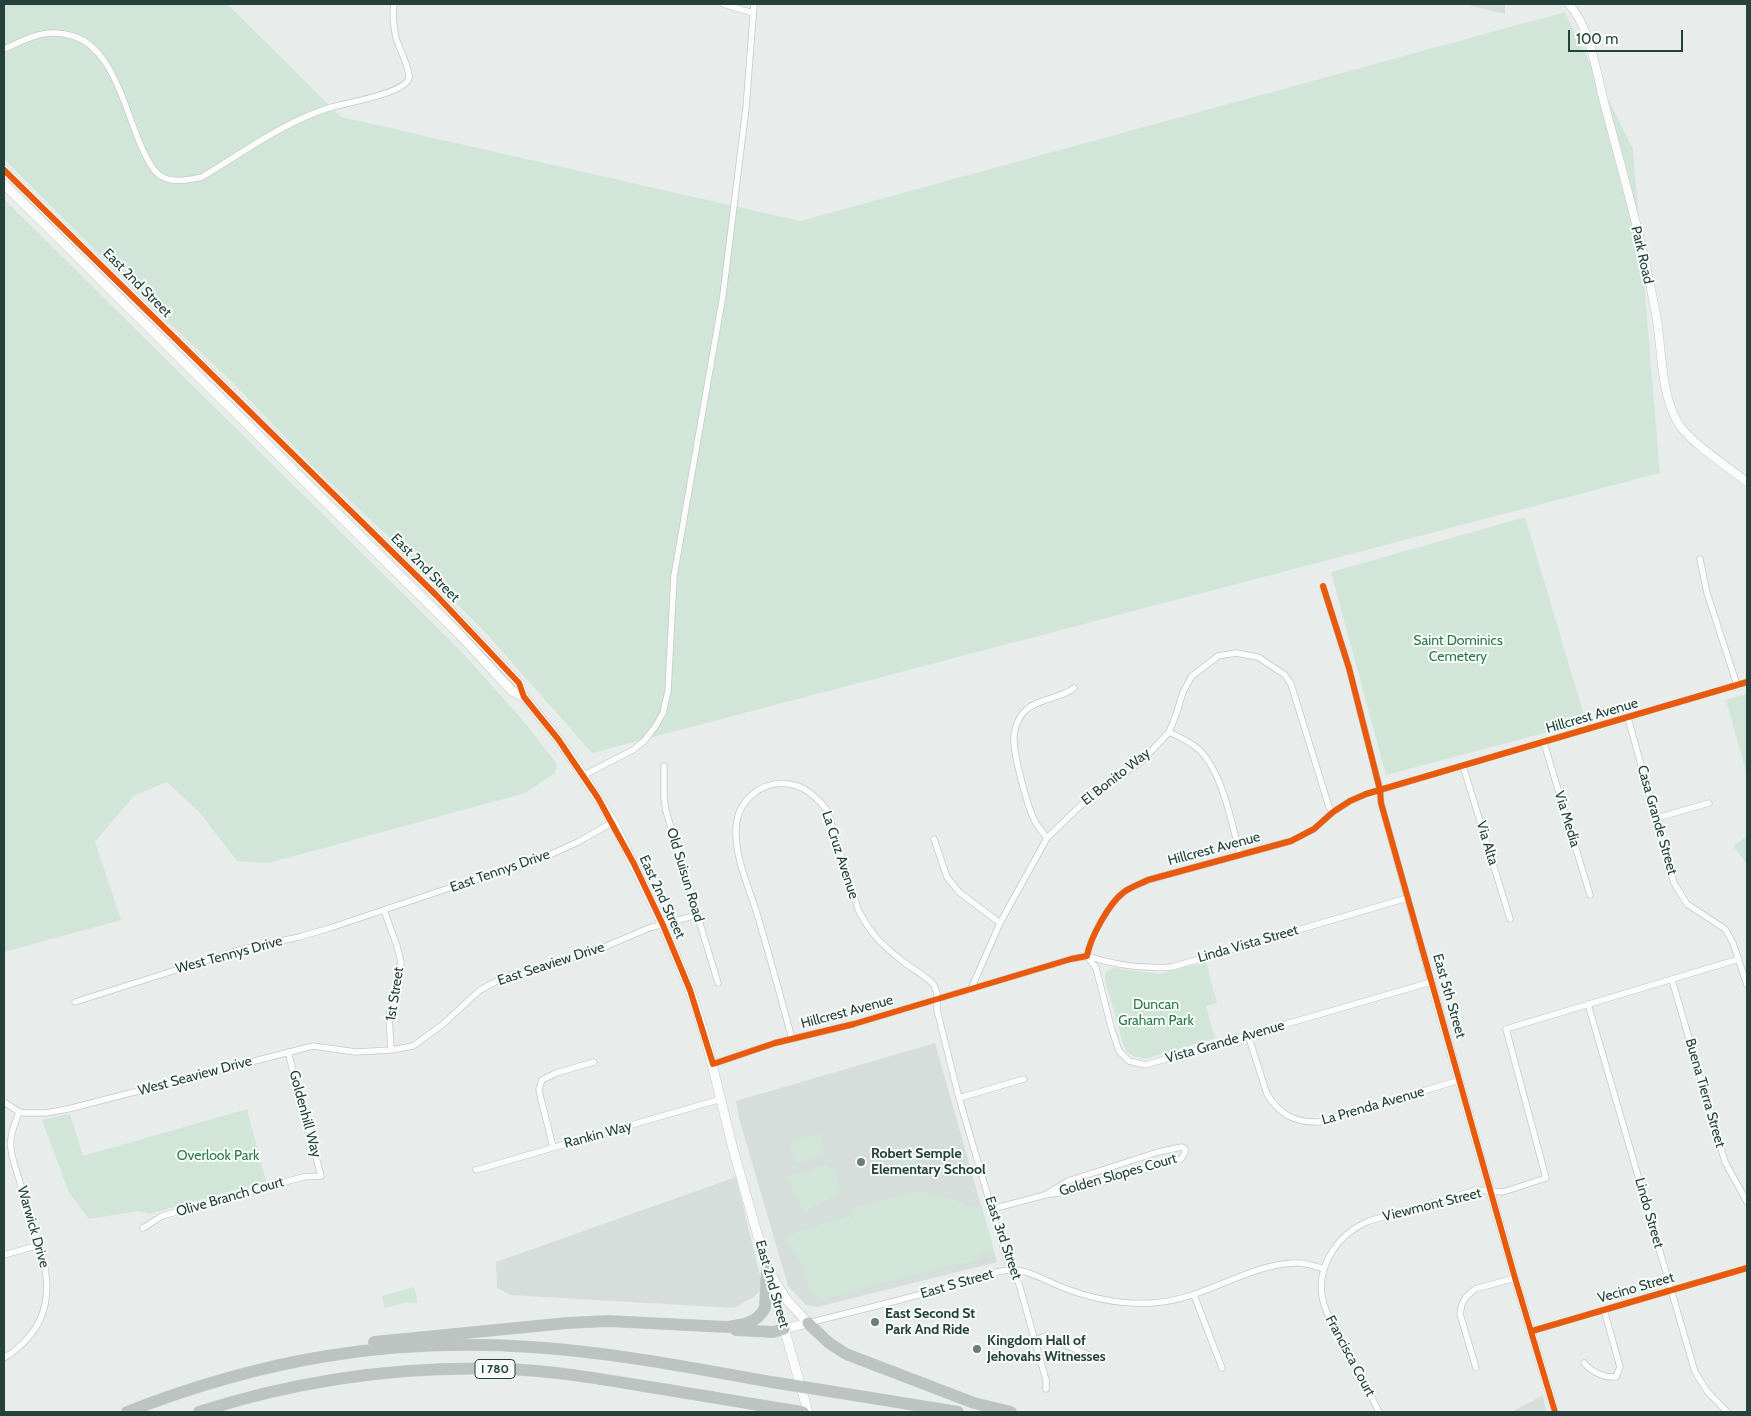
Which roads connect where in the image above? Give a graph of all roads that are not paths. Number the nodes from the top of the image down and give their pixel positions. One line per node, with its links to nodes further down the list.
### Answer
1 (394, 4): 6 (street)
2 (723, 4): 5 (street)
3 (754, 4): 5 (street)
4 (1569, 4): 9 (street, Park Road)
5 (752, 13): 21 (street)
6 (4, 49)
7 (4, 170): 15 (main road, East 2nd Street)
8 (4, 184): 15 (main road, East 2nd Street)
9 (1747, 482)
10 (1700, 559): 13 (street)
11 (1323, 586): 22 (street, East 5th Street)
12 (1747, 682): 13 (street, Hillcrest Avenue)
13 (1737, 684): 16 (street, Hillcrest Avenue)
14 (1074, 688): 27 (street)
15 (524, 697): 21 (main road, East 2nd Street)
16 (1628, 718): 18 (street, Hillcrest Avenue); 25 (street, Casa Grande Street)
17 (1169, 732): 24 (street, El Bonito Way); 27 (street, El Bonito Way); 29 (street)
18 (1544, 742): 20 (street, Hillcrest Avenue); 30 (street, Via Media)
19 (664, 766): 33 (street, Old Suisun Road)
20 (1464, 766): 22 (street, Hillcrest Avenue); 34 (street, Via Alta)
21 (584, 775): 26 (main road, East 2nd Street)
22 (1380, 790): 24 (street, Hillcrest Avenue); 31 (street, East 5th Street)
23 (1709, 803): 25 (street)
24 (1333, 812): 29 (street, Hillcrest Avenue)
25 (1657, 818): 38 (street, Casa Grande Street)
26 (613, 822): 32 (street, East Tennys Drive); 36 (main road, East 2nd Street)
27 (1047, 838): 35 (street, El Bonito Way)
28 (934, 839): 35 (street)
29 (1240, 855): 37 (street, Hillcrest Avenue)
30 (1590, 895)
31 (1407, 898): 37 (street, Linda Vista Street); 40 (street, East 5th Street)
32 (384, 910): 45 (street, West Tennys Drive); 49 (street, 1st Street)
33 (697, 915): 36 (street, East Seaview Drive); 41 (street, Old Suisun Road)
34 (1510, 919)
35 (1000, 923): 43 (street, El Bonito Way)
36 (663, 925): 49 (street, East Seaview Drive); 52 (main road, East 2nd Street)
37 (1087, 956): 43 (street, Hillcrest Avenue); 47 (street, Vista Grande Avenue)
38 (1739, 959): 39 (street, Viewmont Street); 42 (street, Casa Grande Street)
39 (1672, 980): 46 (street, Viewmont Street); 66 (street, Buena Tierra Street)
40 (1431, 982): 47 (street, Vista Grande Avenue); 54 (street, East 5th Street)
41 (718, 983)
42 (1747, 986)
43 (971, 989): 44 (street, Hillcrest Avenue)
44 (937, 1000): 48 (street, Hillcrest Avenue); 48 (street, La Cruz Avenue); 55 (street, East 3rd Street)
45 (75, 1002)
46 (1588, 1004): 64 (street, Viewmont Street); 76 (street, Lindo Street)
47 (1248, 1035): 54 (street, La Prenda Avenue)
48 (792, 1039): 52 (street, Hillcrest Avenue)
49 (391, 1050): 50 (street, West Seaview Drive)
50 (288, 1052): 58 (street, West Seaview Drive); 63 (street, Goldenhill Way)
51 (594, 1062): 59 (street)
52 (713, 1064): 56 (main road, East 2nd Street)
53 (1024, 1079): 55 (street)
54 (1460, 1080): 64 (street, East 5th Street)
55 (959, 1098): 67 (street, East 3rd Street)
56 (721, 1099): 59 (street, Rankin Way); 71 (main road, East 2nd Street)
57 (4, 1102): 58 (street)
58 (19, 1112): 60 (street, Warwick Drive)
59 (554, 1147): 62 (street, Rankin Way)
60 (11, 1149): 61 (street); 69 (street, Warwick Drive)
61 (4, 1150)
62 (476, 1170)
63 (321, 1176): 68 (street, Olive Branch Court)
64 (1492, 1191): 73 (street, Viewmont Street); 75 (street, East 5th Street)
65 (1045, 1195): 65 (street, Golden Slopes Court); 67 (street, Golden Slopes Court)
66 (1747, 1202)
67 (992, 1209): 74 (street, East 3rd Street)
68 (143, 1228)
69 (38, 1245): 70 (street); 84 (street, Warwick Drive)
70 (4, 1255)
71 (767, 1267): 79 (main road); 80 (highway); 81 (main road, East 2nd Street)
72 (1747, 1268): 76 (street, Vecino Street)
73 (1324, 1269): 77 (street); 97 (street, Francisca Court)
74 (1013, 1270): 77 (street); 79 (street, East S Street); 83 (street, East 3rd Street)
75 (1515, 1278): 82 (street, East 5th Street); 89 (street)
76 (1672, 1290): 78 (street, Vecino Street); 99 (street, Lindo Street)
77 (1194, 1296): 88 (street)
78 (1604, 1310): 82 (street, Vecino Street); 87 (street)
79 (808, 1324): 81 (main road, East S Street); 96 (highway)
80 (727, 1327): 81 (highway); 85 (highway)
81 (784, 1329): 94 (main road, East 2nd Street)
82 (1532, 1331): 98 (street, East 5th Street)
83 (1035, 1341): 86 (street); 90 (street, East 3rd Street)
84 (4, 1358)
85 (310, 1358): 91 (highway, I 780); 95 (highway, I 780, bridge)
86 (1098, 1359)
87 (1584, 1363)
88 (1222, 1368)
89 (1476, 1368)
90 (1046, 1389)
91 (127, 1412)
92 (199, 1412): 93 (highway, I 780)
93 (798, 1412)
94 (808, 1412)
95 (958, 1412)
96 (1010, 1412)
97 (1379, 1412)
98 (1555, 1412)
99 (1728, 1412)

